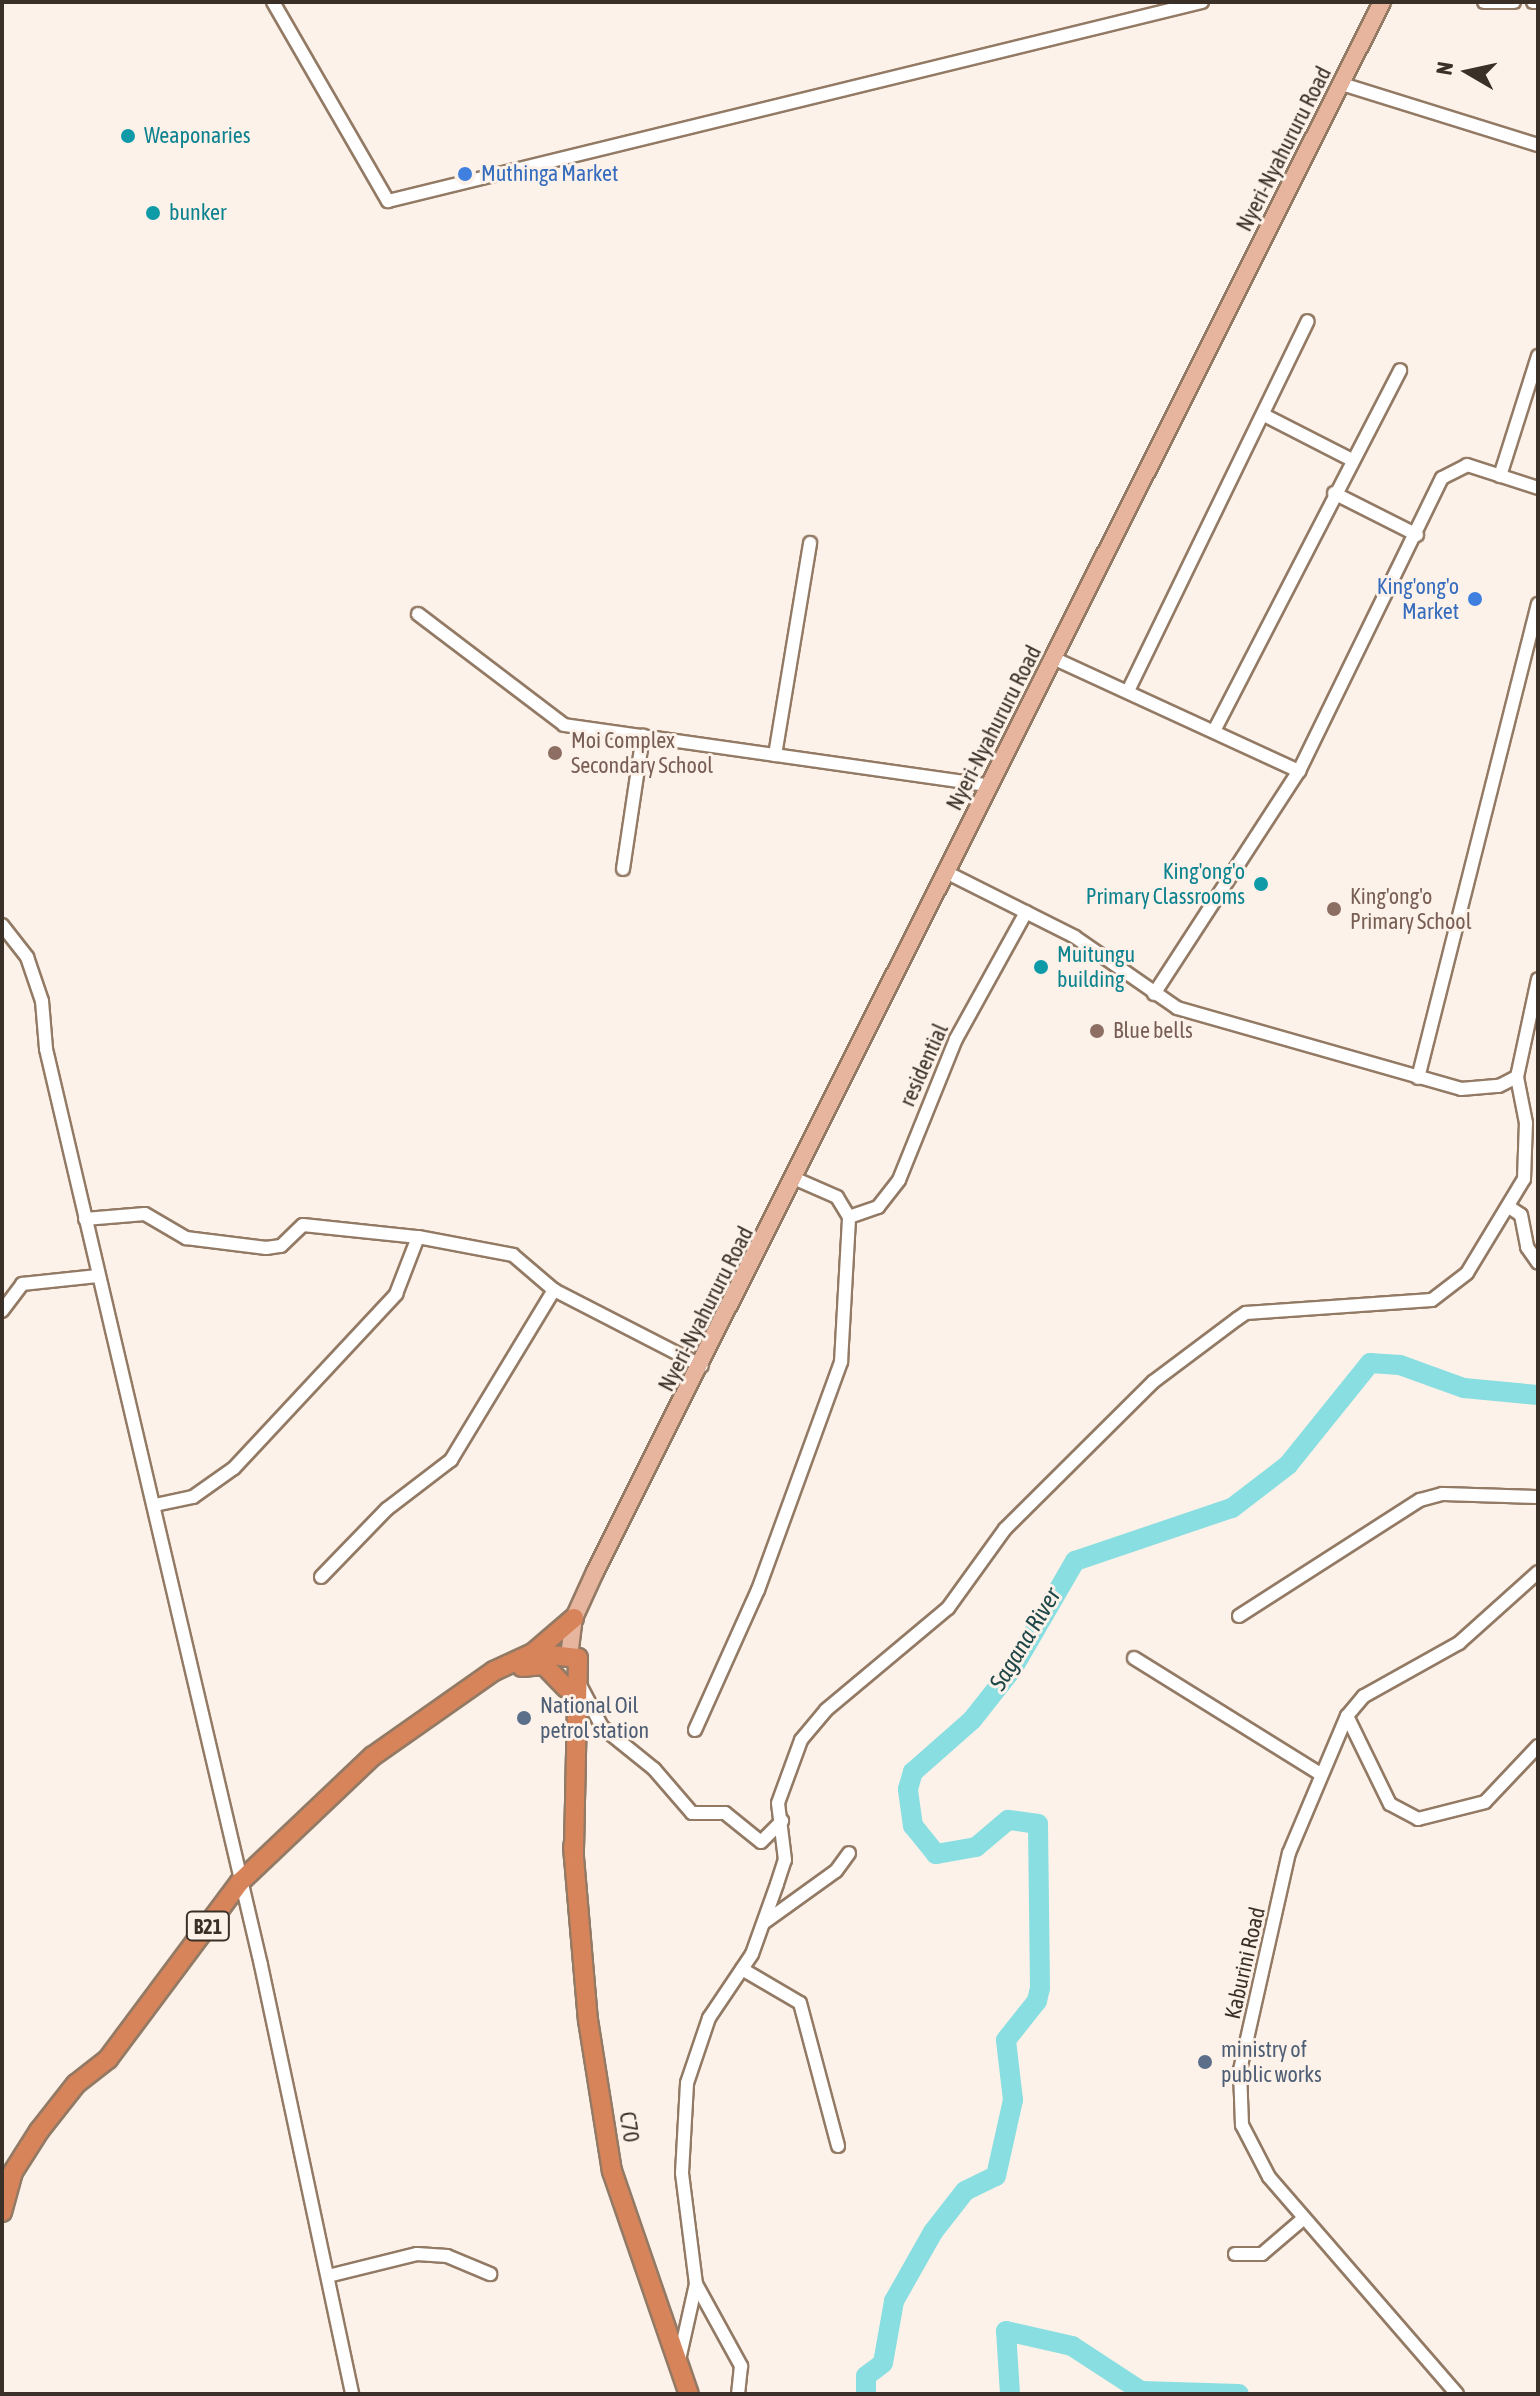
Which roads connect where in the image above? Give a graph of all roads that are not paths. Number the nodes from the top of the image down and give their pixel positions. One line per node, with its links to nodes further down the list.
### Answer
1 (273, 2): 6 (street)
2 (1202, 2): 6 (street)
3 (1382, 2): 7 (main road, Nyeri-Nyahururu Road)
4 (1484, 2): 5 (street)
5 (1514, 2)
6 (1170, 6)
7 (1342, 84): 8 (street); 21 (main road, Nyeri-Nyahururu Road)
8 (1538, 145)
9 (1308, 321): 12 (street)
10 (1538, 356): 14 (street)
11 (1400, 370): 13 (street)
12 (1264, 415): 13 (street); 22 (street)
13 (1350, 459): 16 (street)
14 (1500, 476): 15 (street); 17 (street)
15 (1538, 488)
16 (1334, 493): 17 (street); 23 (street)
17 (1417, 535): 26 (street)
18 (810, 543): 25 (street)
19 (1538, 604): 35 (street)
20 (418, 614): 24 (street)
21 (1053, 658): 22 (street); 27 (main road, Nyeri-Nyahururu Road)
22 (1128, 691): 23 (street)
23 (1214, 731): 26 (street)
24 (643, 735): 25 (street); 28 (street)
25 (775, 755): 27 (street)
26 (1299, 771): 33 (street)
27 (990, 786): 29 (main road, Nyeri-Nyahururu Road)
28 (623, 869)
29 (946, 872): 30 (street); 36 (main road, Nyeri-Nyahururu Road)
30 (1026, 912): 33 (street); 38 (street, residential)
31 (2, 925): 39 (street)
32 (1538, 979): 34 (street)
33 (1154, 994): 35 (street)
34 (1517, 1077): 35 (street); 37 (street)
35 (1418, 1078)
36 (796, 1179): 38 (street); 45 (main road, Nyeri-Nyahururu Road)
37 (1509, 1207): 41 (street); 60 (street)
38 (849, 1217): 57 (street)
39 (85, 1219): 40 (street); 42 (street)
40 (418, 1237): 43 (street); 48 (street)
41 (1538, 1263)
42 (98, 1276): 44 (street); 48 (street)
43 (554, 1290): 45 (street); 50 (street)
44 (2, 1311)
45 (702, 1366): 46 (main road, Nyeri-Nyahururu Road)
46 (646, 1475): 52 (main road, Nyeri-Nyahururu Road); 55 (main road, Nyeri-Nyahururu Road)
47 (1538, 1497): 51 (street)
48 (155, 1505): 62 (street)
49 (1538, 1572): 56 (street, Kaburini Road)
50 (321, 1577)
51 (1239, 1616)
52 (574, 1618): 53 (highway, B21); 55 (main road, Nyeri-Nyahururu Road)
53 (536, 1658): 55 (highway); 55 (highway); 62 (highway, B21)
54 (1134, 1658): 59 (street)
55 (572, 1670): 60 (street); 72 (highway, C70)
56 (1347, 1716): 58 (street); 59 (street, Kaburini Road)
57 (695, 1730)
58 (1538, 1746)
59 (1320, 1774): 67 (street, Kaburini Road)
60 (782, 1821): 63 (street)
61 (849, 1853): 63 (street)
62 (240, 1882): 66 (highway, B21); 70 (street)
63 (763, 1925): 64 (street)
64 (742, 1969): 65 (street); 71 (street)
65 (838, 2146)
66 (2, 2212)
67 (1303, 2219): 68 (street); 76 (street, Kaburini Road)
68 (1235, 2254)
69 (490, 2274): 70 (street)
70 (328, 2276): 73 (street)
71 (696, 2284): 72 (street); 75 (street)
72 (678, 2363): 74 (highway, C70)
73 (352, 2394)
74 (689, 2394)
75 (738, 2394)
76 (1457, 2394)

